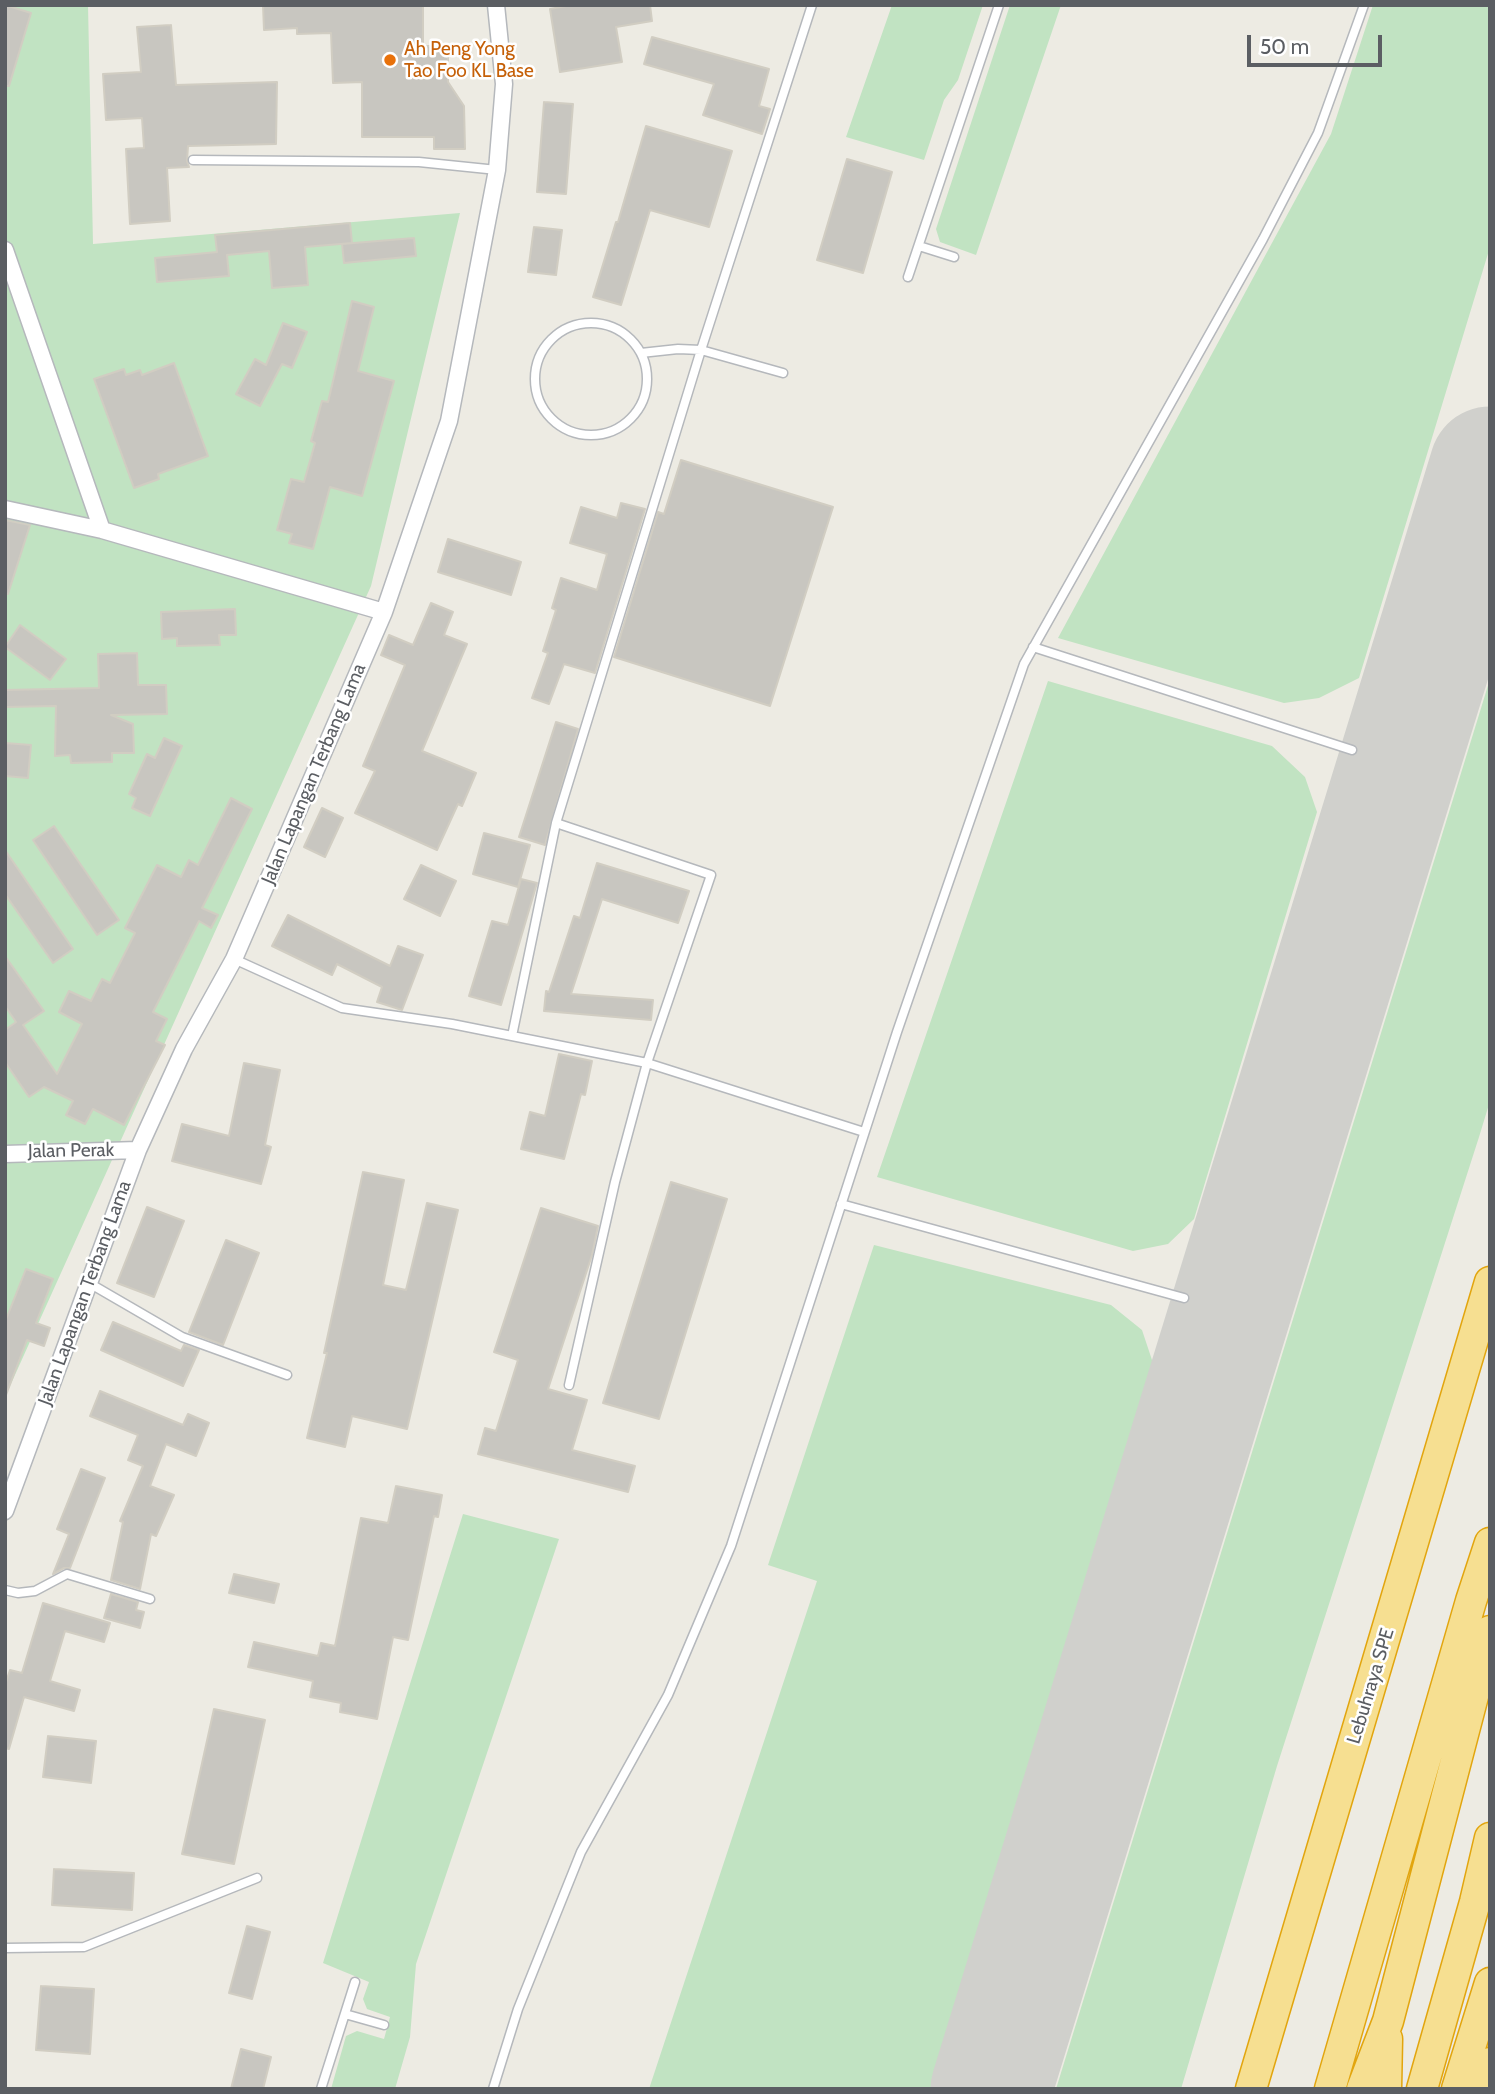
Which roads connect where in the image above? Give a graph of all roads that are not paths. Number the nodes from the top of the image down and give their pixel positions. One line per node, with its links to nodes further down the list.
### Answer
1 (496, 5): 6 (street, Jalan Lapangan Terbang Lama)
2 (812, 5): 11 (lane)
3 (999, 5): 7 (lane)
4 (1364, 5): 17 (lane)
5 (193, 160): 6 (lane)
6 (497, 170): 16 (street, Jalan Lapangan Terbang Lama)
7 (919, 246): 9 (lane); 10 (lane)
8 (5, 250): 15 (street)
9 (954, 257)
10 (908, 277)
11 (701, 349): 12 (lane); 13 (lane); 19 (lane)
12 (641, 353): 12 (lane)
13 (783, 373)
14 (5, 509): 15 (street)
15 (102, 530): 16 (street)
16 (384, 612): 20 (street, Jalan Lapangan Terbang Lama)
17 (1033, 647): 18 (lane); 23 (lane)
18 (1352, 750)
19 (556, 823): 21 (lane); 22 (lane)
20 (234, 959): 21 (lane); 24 (street, Jalan Lapangan Terbang Lama)
21 (512, 1036): 22 (lane)
22 (647, 1063): 23 (lane); 32 (lane)
23 (864, 1132): 26 (lane)
24 (138, 1150): 25 (street, Jalan Perak); 28 (street, Jalan Lapangan Terbang Lama)
25 (5, 1154)
26 (841, 1205): 29 (lane); 48 (lane)
27 (1490, 1282): 49 (highway, Lebuhraya SPE)
28 (89, 1283): 31 (lane); 33 (street, Jalan Lapangan Terbang Lama)
29 (1184, 1298)
30 (1490, 1325): 50 (highway, Lebuhraya SPE)
31 (287, 1375)
32 (569, 1385)
33 (5, 1511)
34 (1490, 1543): 51 (highway)
35 (5, 1590): 36 (lane)
36 (150, 1598)
37 (1490, 1631): 44 (highway)
38 (1490, 1838): 54 (highway)
39 (257, 1878): 40 (lane)
40 (5, 1948)
41 (355, 1982): 43 (lane)
42 (1490, 1983): 55 (highway)
43 (345, 2014): 45 (lane); 47 (lane)
44 (1388, 2021): 52 (highway); 53 (highway)
45 (384, 2025)
46 (1490, 2063): 56 (highway)
47 (321, 2089)
48 (494, 2089)
49 (1251, 2089)
50 (1264, 2089)
51 (1330, 2089)
52 (1362, 2089)
53 (1386, 2089)
54 (1422, 2089)
55 (1457, 2089)
56 (1482, 2089)

